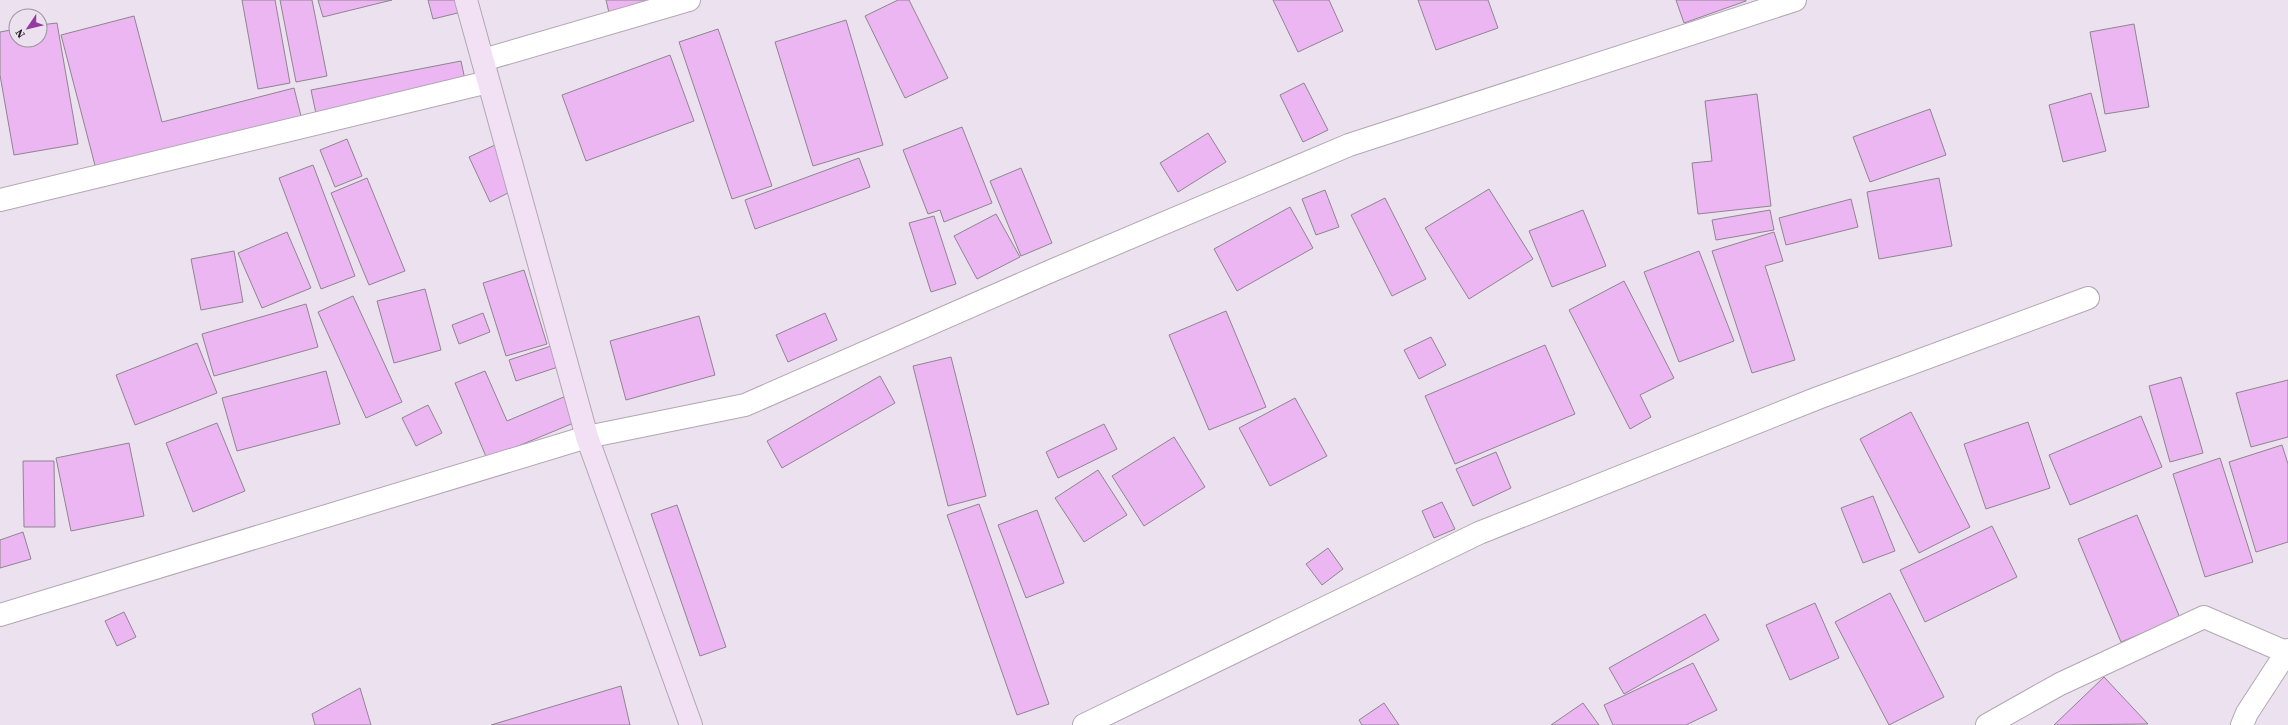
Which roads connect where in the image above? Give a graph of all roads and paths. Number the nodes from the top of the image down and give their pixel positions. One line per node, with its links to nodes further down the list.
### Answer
1 (466, 0): 4 (street)
2 (690, 0): 4 (street)
3 (1795, 0): 8 (street)
4 (483, 60): 5 (street)
5 (488, 82): 6 (street); 8 (street)
6 (0, 200)
7 (2088, 298): 12 (street)
8 (587, 437): 9 (street); 11 (street)
9 (0, 615)
10 (2288, 652): 13 (street); 14 (street)
11 (691, 725)
12 (1084, 725)
13 (1987, 725)
14 (2242, 725)

